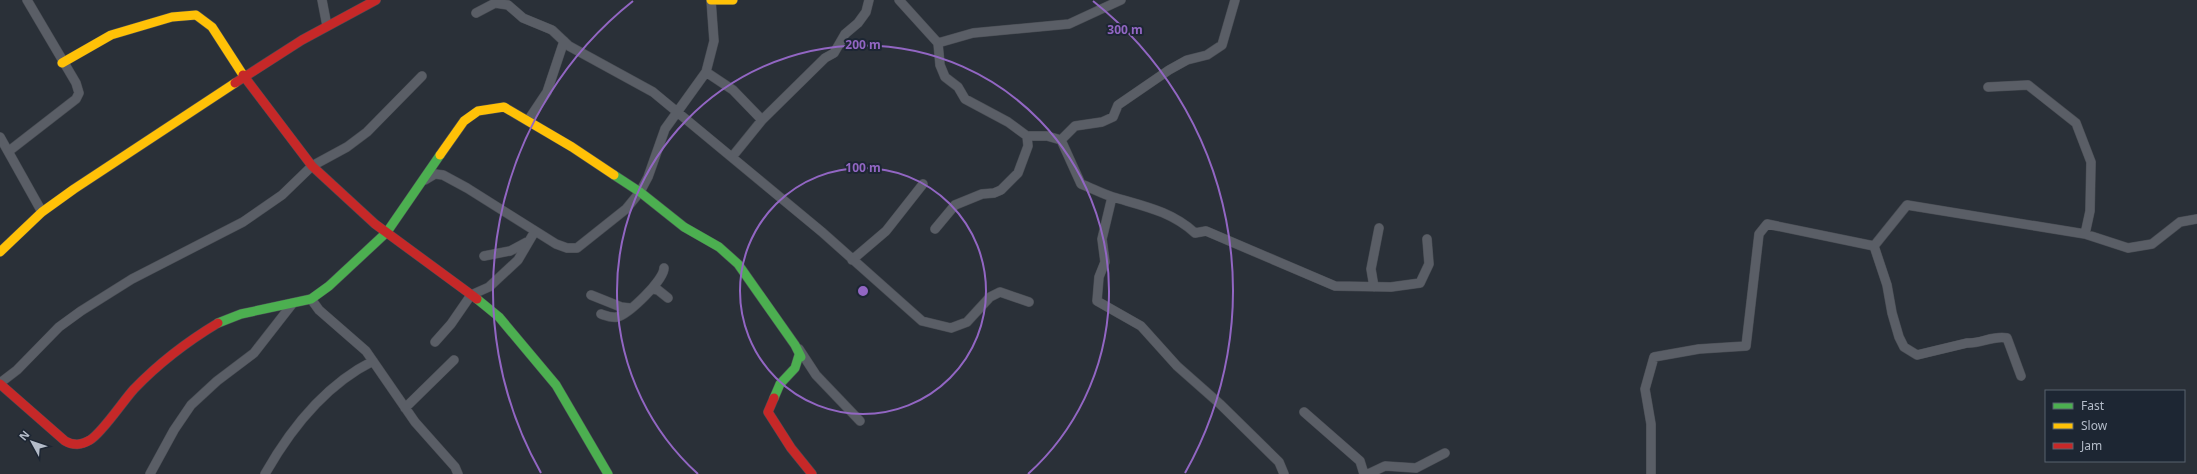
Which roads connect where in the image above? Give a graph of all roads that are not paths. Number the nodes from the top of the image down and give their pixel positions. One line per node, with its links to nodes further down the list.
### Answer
1 (27, 0): 14 (street)
2 (322, 0): 11 (street)
3 (376, 0): 11 (street)
4 (711, 0): 5 (street); 15 (street)
5 (733, 0)
6 (870, 0): 21 (street)
7 (899, 0): 13 (street)
8 (1121, 0): 13 (street)
9 (1235, 0): 24 (street)
10 (476, 13): 12 (street)
11 (327, 26): 16 (street)
12 (564, 42): 19 (street); 20 (street)
13 (938, 43): 23 (street)
14 (62, 63): 16 (street); 25 (street)
15 (706, 72): 19 (street); 21 (street)
16 (243, 76): 27 (street); 32 (street)
17 (422, 76): 27 (street)
18 (1988, 87): 38 (street)
19 (676, 113): 26 (street); 30 (street)
20 (529, 119)
21 (762, 120): 26 (street)
22 (0, 136): 25 (street)
23 (1027, 136): 24 (street); 35 (street)
24 (1061, 140): 31 (street)
25 (9, 151): 32 (street)
26 (732, 158): 44 (street)
27 (312, 166): 37 (street); 61 (street)
28 (425, 180): 30 (street); 36 (street); 37 (street)
29 (923, 184): 44 (street)
30 (640, 192): 36 (street); 57 (street)
31 (1112, 197): 46 (street); 71 (street)
32 (42, 212): 42 (street)
33 (2197, 219): 38 (street)
34 (1379, 228): 46 (street)
35 (935, 229)
36 (535, 231): 40 (street)
37 (387, 232): 48 (street); 51 (street)
38 (2085, 234): 41 (street)
39 (1427, 239): 46 (street)
40 (527, 242): 43 (street); 48 (street)
41 (1874, 246): 60 (street); 74 (street)
42 (0, 252)
43 (484, 256)
44 (852, 260): 52 (street)
45 (664, 268): 47 (street)
46 (1374, 287)
47 (653, 289): 50 (street); 54 (street)
48 (471, 295): 56 (street); 69 (street)
49 (591, 295): 54 (street)
50 (668, 298)
51 (311, 299): 53 (street); 59 (street)
52 (1028, 302)
53 (293, 303): 61 (street); 66 (street)
54 (630, 308): 55 (street)
55 (602, 314)
56 (435, 342)
57 (795, 345): 64 (street); 70 (street)
58 (454, 360): 62 (street)
59 (373, 361): 62 (street); 67 (street)
60 (2021, 376)
61 (0, 384)
62 (405, 408): 68 (street)
63 (1304, 412): 72 (street)
64 (860, 421)
65 (1444, 453): 73 (street)
66 (150, 474)
67 (265, 474)
68 (458, 474)
69 (608, 474)
70 (812, 474)
71 (1284, 474)
72 (1364, 474)
73 (1368, 474)
74 (1651, 474)

